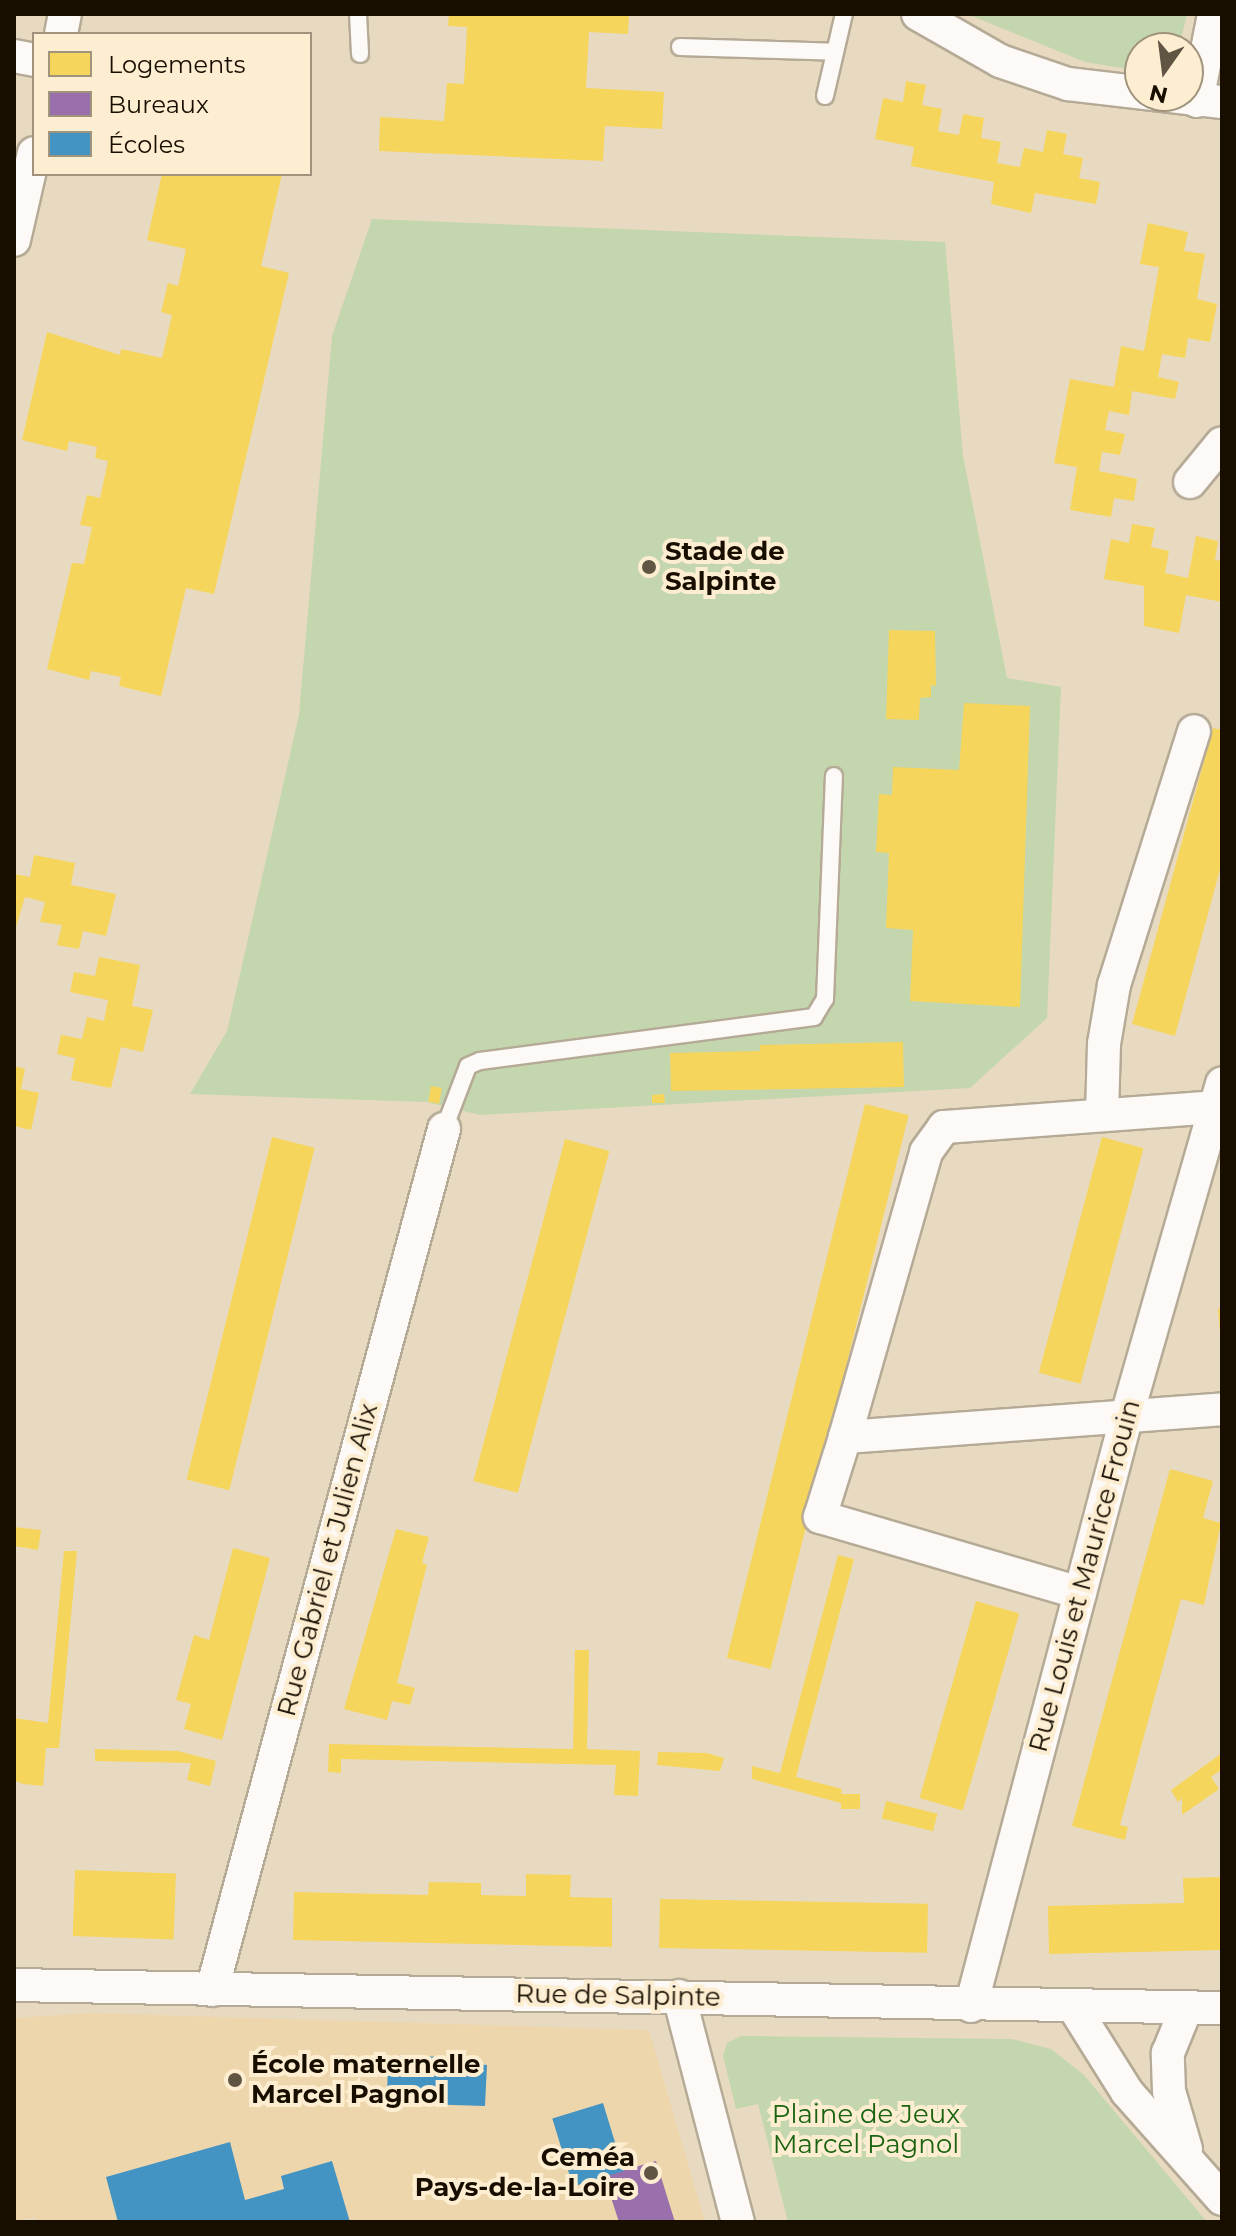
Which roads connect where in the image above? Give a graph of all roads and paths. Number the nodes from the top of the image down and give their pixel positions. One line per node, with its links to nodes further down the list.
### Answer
1 (358, 14): 7 (lane)
2 (844, 14): 6 (lane)
3 (918, 14): 9 (street)
4 (1214, 14): 9 (street)
5 (680, 47): 6 (lane)
6 (835, 52): 8 (lane)
7 (360, 54)
8 (825, 96)
9 (1210, 102)
10 (32, 162): 11 (street)
11 (14, 240)
12 (1222, 443): 13 (street)
13 (1190, 482)
14 (1194, 731): 17 (street)
15 (834, 776): 18 (lane)
16 (1219, 1095): 17 (street); 19 (street, Rue Louis et Maurice Frouin)
17 (1102, 1115): 22 (street)
18 (444, 1129): 25 (street, Rue Gabriel et Julien Alix)
19 (1213, 1147): 21 (street, Rue Louis et Maurice Frouin)
20 (1222, 1409): 21 (street)
21 (1127, 1415): 22 (street); 23 (street, Rue Louis et Maurice Frouin)
22 (845, 1437): 23 (street)
23 (1080, 1593): 27 (street, Rue Louis et Maurice Frouin)
24 (14, 1985): 25 (street, Rue de Salpinte)
25 (212, 1990): 26 (street, Rue de Salpinte)
26 (679, 1996): 27 (street, Rue de Salpinte); 33 (street)
27 (971, 2006): 29 (street, Rue de Salpinte)
28 (1222, 2008): 30 (street, Rue de Salpinte)
29 (1075, 2009): 30 (street, Rue de Salpinte); 31 (street)
30 (1186, 2009): 31 (street)
31 (1188, 2156): 32 (street)
32 (1222, 2199)
33 (738, 2222)

